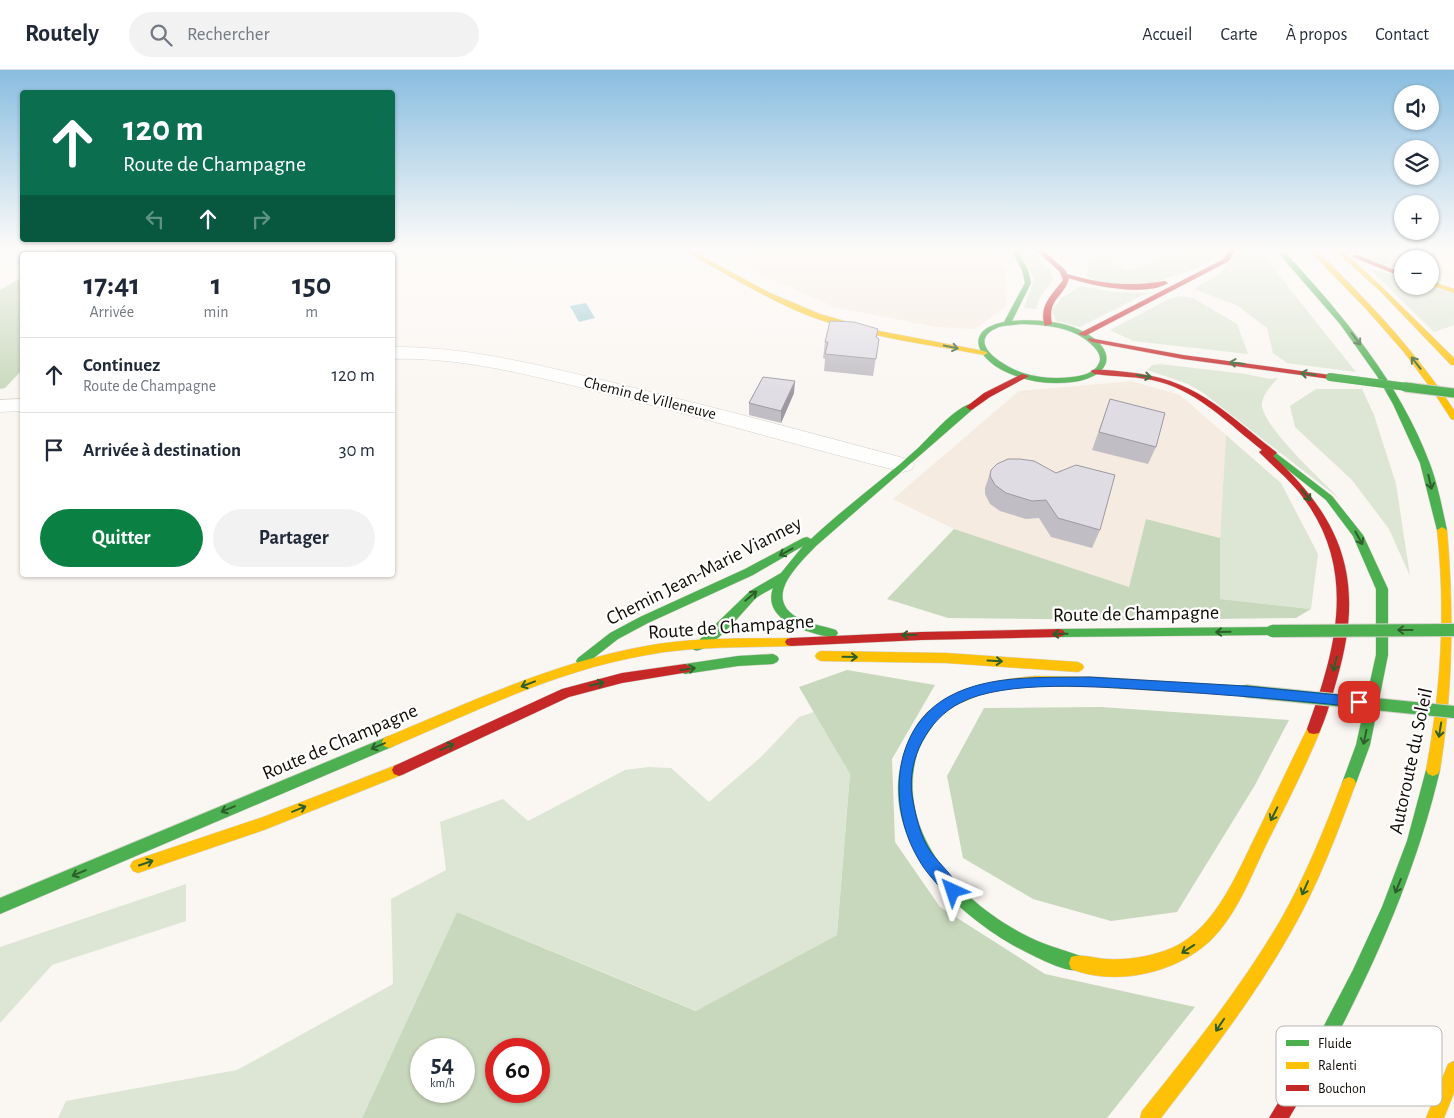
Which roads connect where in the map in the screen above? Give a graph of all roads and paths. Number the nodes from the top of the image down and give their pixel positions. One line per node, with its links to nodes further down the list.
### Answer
1 (777, 298): 15 (main road, one-way to 15)
2 (792, 298): 11 (main road)
3 (1020, 298): 9 (main road)
4 (1051, 298): 10 (main road)
5 (1156, 298): 12 (main road)
6 (1322, 298): 44 (main road, Autoroute du Soleil, one-way to 44)
7 (1360, 298): 24 (main road, one-way to 7)
8 (1390, 298): 16 (main road)
9 (1007, 323): 10 (main road); 15 (main road)
10 (1048, 324): 12 (main road)
11 (950, 335)
12 (1087, 337): 17 (main road); 20 (main road, one-way to 12, bridge)
13 (1445, 339): 16 (main road)
14 (395, 353): 26 (street, Chemin de Villeneuve)
15 (984, 354): 18 (main road)
16 (1454, 362)
17 (1095, 372): 19 (main road); 25 (main road, one-way to 25)
18 (995, 373): 19 (main road); 21 (main road, Chemin Jean-Marie Vianney)
19 (1025, 376): 21 (main road, Chemin Jean-Marie Vianney)
20 (1454, 393)
21 (975, 403): 26 (main road, Chemin Jean-Marie Vianney)
22 (20, 405): 23 (street)
23 (0, 406)
24 (1454, 417)
25 (1247, 436): 38 (main road, one-way to 38); 49 (main road, one-way to 49)
26 (903, 465): 27 (main road, Chemin Jean-Marie Vianney)
27 (828, 528): 28 (main road, Chemin Jean-Marie Vianney); 34 (main road, Chemin Jean-Marie Vianney, one-way to 34)
28 (784, 576): 30 (main road, Chemin Jean-Marie Vianney); 31 (main road, Chemin Jean-Marie Vianney, one-way to 28)
29 (1454, 630): 30 (main road, Route de Champagne, one-way to 30, bridge)
30 (881, 636): 31 (main road, Route de Champagne)
31 (705, 643): 34 (main road, Route de Champagne); 37 (main road, Chemin Jean-Marie Vianney)
32 (809, 656): 35 (main road, Route de Champagne, one-way to 35)
33 (783, 658): 37 (main road, Route de Champagne, one-way to 33)
34 (574, 667): 42 (main road, Route de Champagne, one-way to 42)
35 (1087, 668)
36 (1126, 672): 38 (main road)
37 (622, 678): 40 (main road, Route de Champagne, one-way to 37)
38 (1245, 691): 39 (main road, bridge)
39 (1454, 712)
40 (122, 871)
41 (75, 887): 43 (main road)
42 (0, 906)
43 (0, 912)
44 (1332, 1026)
45 (1454, 1070): 46 (main road)
46 (1442, 1100)
47 (1285, 1106): 50 (main road, Autoroute du Soleil, one-way to 50)
48 (1440, 1106): 51 (main road)
49 (1149, 1118)
50 (1278, 1118)
51 (1435, 1118)

